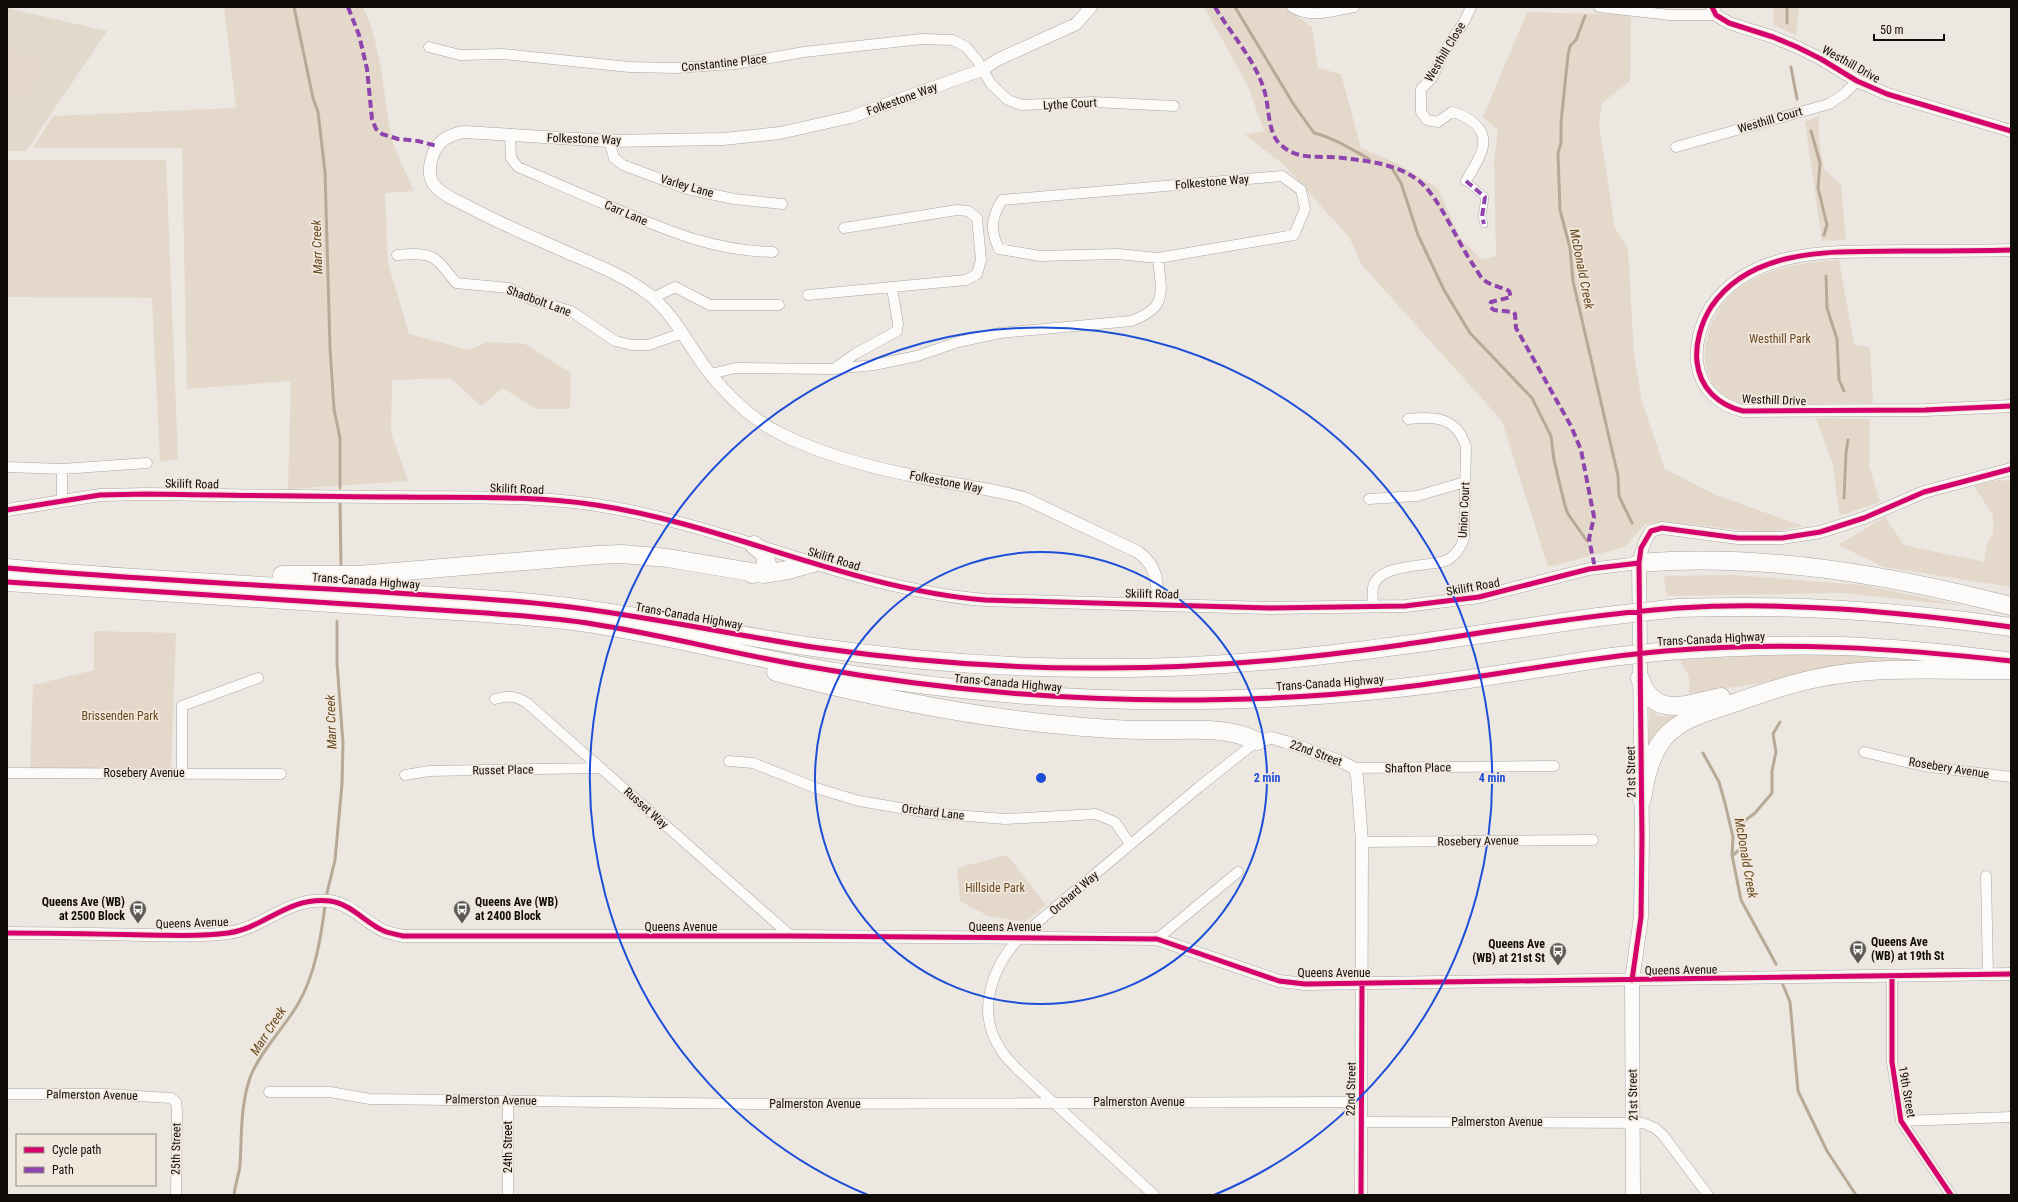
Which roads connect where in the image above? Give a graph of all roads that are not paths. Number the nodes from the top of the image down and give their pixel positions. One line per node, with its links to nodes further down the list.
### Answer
1 (1091, 7): 8 (street, Folkestone Way)
2 (1292, 7): 3 (street)
3 (1354, 7)
4 (1471, 7): 15 (street, Westhill Close)
5 (1599, 7): 6 (street)
6 (1714, 11): 9 (street, Westhill Drive)
7 (429, 47): 8 (street, Constantine Place)
8 (982, 70): 10 (street, Lythe Court); 13 (street, Folkestone Way)
9 (1857, 80): 11 (street, Westhill Drive); 14 (street, Westhill Court)
10 (1174, 106)
11 (2011, 131)
12 (510, 134): 13 (street, Folkestone Way); 20 (street, Carr Lane); 25 (street, Folkestone Way)
13 (609, 141): 16 (street, Varley Lane)
14 (1676, 146)
15 (1466, 181): 17 (street)
16 (782, 204)
17 (1484, 224)
18 (844, 228): 23 (street)
19 (2011, 250): 30 (street, Westhill Drive)
20 (773, 252)
21 (397, 255): 27 (street, Shadbolt Lane)
22 (1158, 258): 22 (street, Folkestone Way); 28 (street)
23 (892, 288): 24 (street); 28 (street)
24 (808, 295)
25 (653, 298): 26 (street); 27 (street, Folkestone Way)
26 (779, 305)
27 (684, 333): 29 (street, Folkestone Way)
28 (833, 369): 29 (street)
29 (711, 374): 49 (street, Folkestone Way)
30 (2011, 406)
31 (1408, 419): 36 (street, Union Court)
32 (147, 463): 34 (street)
33 (7, 466): 34 (street)
34 (62, 469): 38 (street)
35 (2011, 469): 44 (street)
36 (1465, 482): 37 (street); 50 (street, Union Court)
37 (1369, 499)
38 (62, 500): 40 (street, Skilift Road); 42 (street, Skilift Road)
39 (7, 506): 40 (street, Skilift Road)
40 (26, 506): 41 (street, Skilift Road)
41 (7, 510)
42 (754, 545): 43 (street, Skilift Road); 47 (highway)
43 (813, 563): 47 (highway); 49 (street, Skilift Road)
44 (1639, 563): 50 (street, Skilift Road); 51 (highway); 57 (main road, 21st Street)
45 (7, 568): 46 (highway, Trans-Canada Highway)
46 (46, 572): 47 (highway); 52 (highway, Trans-Canada Highway, bridge)
47 (752, 574)
48 (7, 582): 53 (highway, Trans-Canada Highway)
49 (1158, 604): 50 (street, Skilift Road)
50 (1373, 606)
51 (2011, 606)
52 (2011, 627)
53 (627, 630): 54 (highway, Trans-Canada Highway, bridge); 60 (highway)
54 (2011, 661)
55 (2011, 670): 58 (highway)
56 (258, 678): 67 (street)
57 (1640, 678): 58 (highway); 71 (main road, 21st Street)
58 (1818, 678): 71 (highway)
59 (495, 699): 64 (street, Russet Way)
60 (1257, 741): 65 (street, 22nd Street); 74 (street, Orchard Way)
61 (1864, 752): 70 (street, Rosebery Avenue)
62 (729, 761): 74 (street, Orchard Lane)
63 (1554, 766): 65 (street, Shafton Place)
64 (601, 768): 69 (street, Russet Place); 78 (street, Russet Way)
65 (1354, 768): 73 (street, 22nd Street)
66 (7, 773): 67 (street, Rosebery Avenue)
67 (182, 773): 68 (street, Rosebery Avenue)
68 (281, 774)
69 (406, 775)
70 (2011, 777)
71 (1642, 799): 84 (main road, 21st Street)
72 (1593, 840): 73 (street, Rosebery Avenue)
73 (1362, 842): 85 (street, 22nd Street)
74 (1130, 844): 79 (street, Orchard Way)
75 (1238, 872): 80 (street)
76 (1986, 876): 82 (street)
77 (7, 933): 78 (street, Queens Avenue)
78 (791, 936): 79 (street, Queens Avenue)
79 (1020, 937): 80 (street, Queens Avenue); 90 (street, Orchard Way)
80 (1157, 939): 85 (street, Queens Avenue)
81 (2011, 974): 82 (street, Queens Avenue)
82 (1988, 975): 83 (street, Queens Avenue)
83 (1892, 977): 84 (street, Queens Avenue); 93 (street, 19th Street)
84 (1632, 980): 85 (street, Queens Avenue); 95 (main road, 21st Street)
85 (1362, 983): 91 (street, 22nd Street)
86 (269, 1092): 88 (street, Palmerston Avenue)
87 (7, 1094): 89 (street, Palmerston Avenue)
88 (508, 1100): 90 (street, Palmerston Avenue); 97 (street, 24th Street)
89 (176, 1102): 96 (street, 25th Street)
90 (1052, 1102): 91 (street, Palmerston Avenue); 98 (street, Orchard Way)
91 (1361, 1102): 94 (street, 22nd Street)
92 (2011, 1117): 93 (street)
93 (1901, 1121): 102 (street, 19th Street)
94 (1361, 1122): 95 (street, Palmerston Avenue); 99 (street, 22nd Street)
95 (1634, 1123): 100 (main road, 21st Street); 101 (street, Palmerston Avenue)
96 (176, 1195)
97 (508, 1195)
98 (1154, 1195)
99 (1361, 1195)
100 (1633, 1195)
101 (1708, 1195)
102 (1951, 1195)

